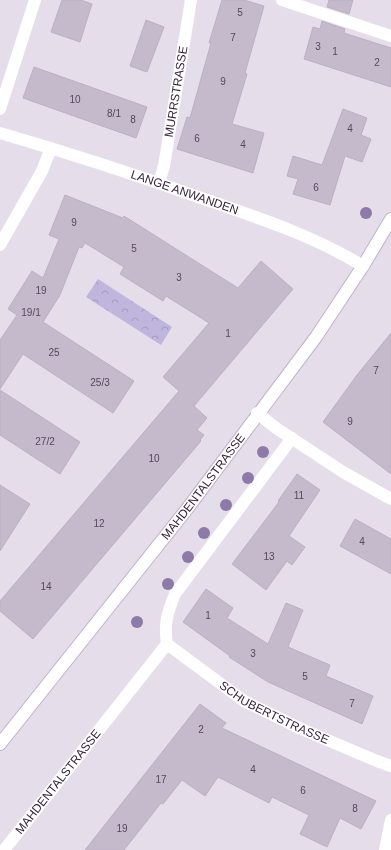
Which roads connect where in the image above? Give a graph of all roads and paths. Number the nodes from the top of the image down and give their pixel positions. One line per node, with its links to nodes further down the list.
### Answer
1 (35, 0): 5 (street)
2 (191, 0): 8 (street, MURRSTRASSE)
3 (282, 0): 4 (street)
4 (391, 36)
5 (0, 109)
6 (0, 133): 7 (street, LANGE ANWANDEN)
7 (51, 148): 8 (street, LANGE ANWANDEN); 10 (street)
8 (158, 183): 11 (street, LANGE ANWANDEN)
9 (391, 219): 11 (street, MAHDENTALSTRASSE)
10 (0, 245)
11 (363, 266): 12 (street, MAHDENTALSTRASSE)
12 (257, 413): 13 (street); 16 (street, MAHDENTALSTRASSE)
13 (292, 438): 14 (street); 15 (street)
14 (391, 499)
15 (168, 644): 17 (street, SCHUBERTSTRASSE); 19 (street, MAHDENTALSTRASSE)
16 (0, 744)
17 (391, 766)
18 (391, 820): 20 (street)
19 (4, 850)
20 (385, 850)

